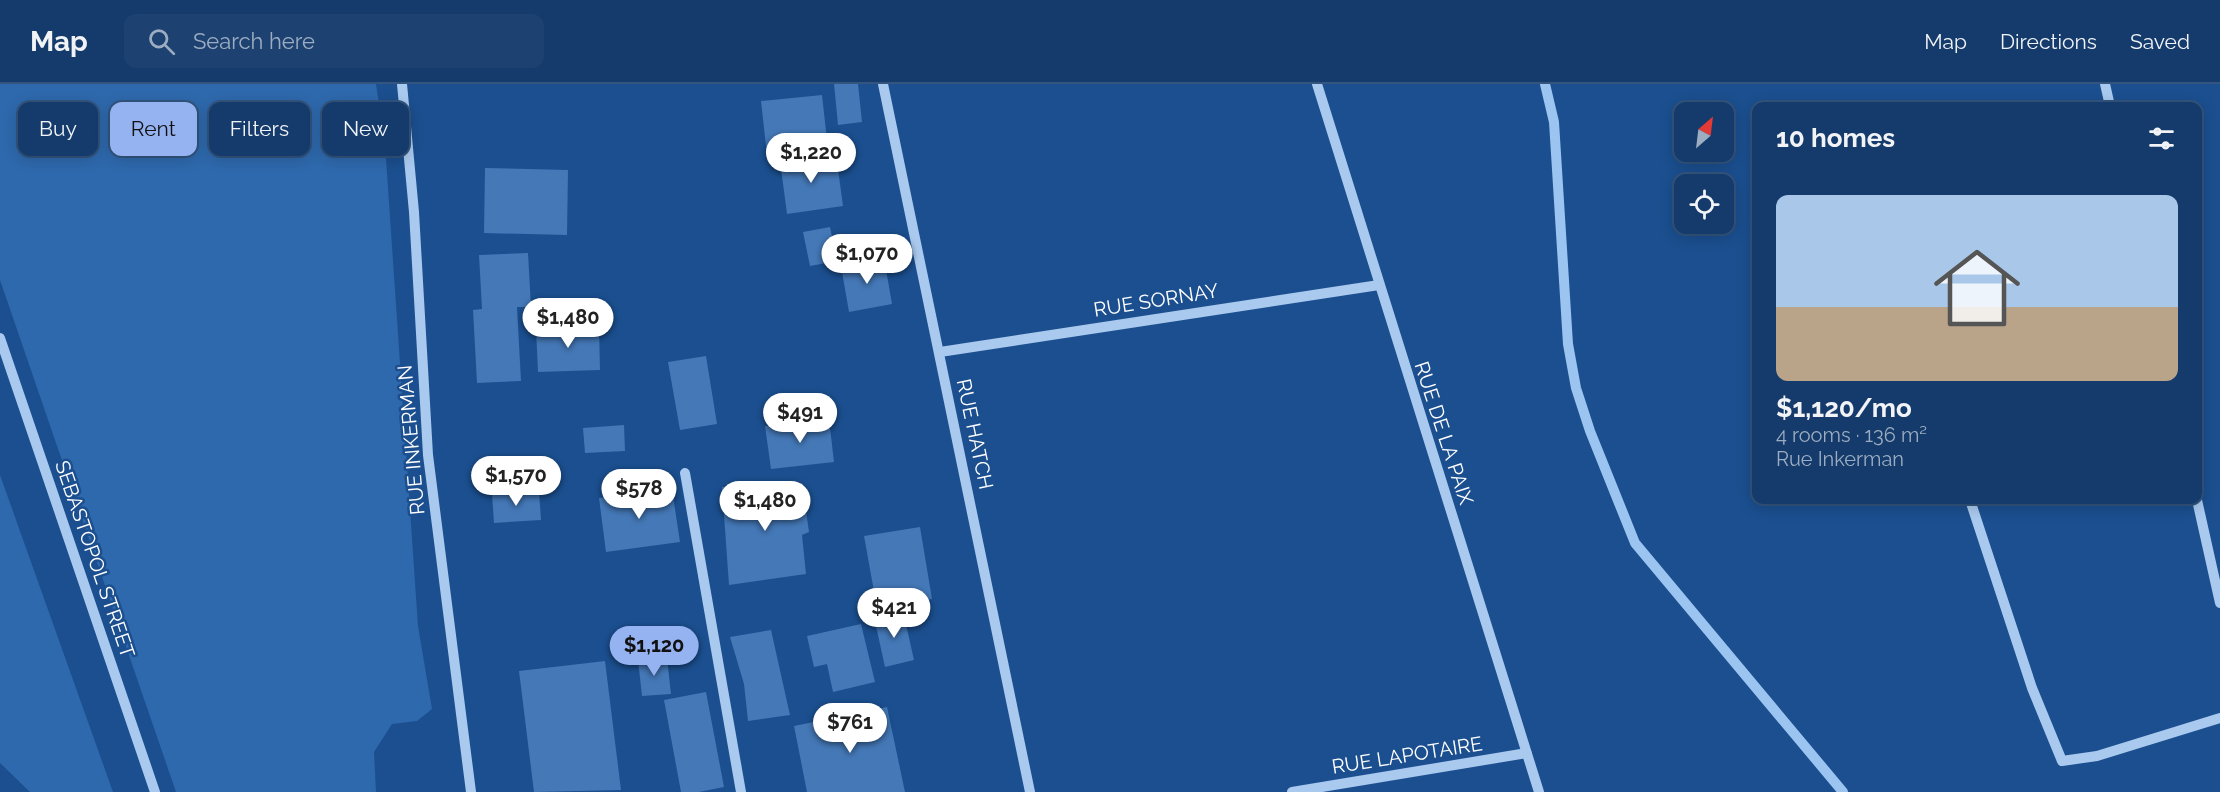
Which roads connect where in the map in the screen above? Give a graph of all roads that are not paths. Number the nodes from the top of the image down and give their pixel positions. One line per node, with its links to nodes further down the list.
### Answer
1 (402, 84): 16 (street, RUE INKERMAN)
2 (883, 84): 8 (street, RUE HATCH)
3 (1317, 84): 6 (street, RUE DE LA PAIX)
4 (2105, 84): 5 (street)
5 (2109, 102)
6 (1379, 285): 8 (street, RUE SORNAY); 14 (street, RUE DE LA PAIX)
7 (0, 338): 15 (street, SEBASTOPOL STREET)
8 (940, 352): 18 (street, RUE HATCH)
9 (686, 472): 17 (street)
10 (1971, 504): 13 (street)
11 (2198, 504): 12 (street)
12 (2220, 603)
13 (2220, 718)
14 (1527, 753): 19 (street, RUE LAPOTAIRE); 20 (street, RUE DE LA PAIX)
15 (154, 792)
16 (471, 792)
17 (741, 792)
18 (1030, 792)
19 (1292, 792)
20 (1539, 792)

